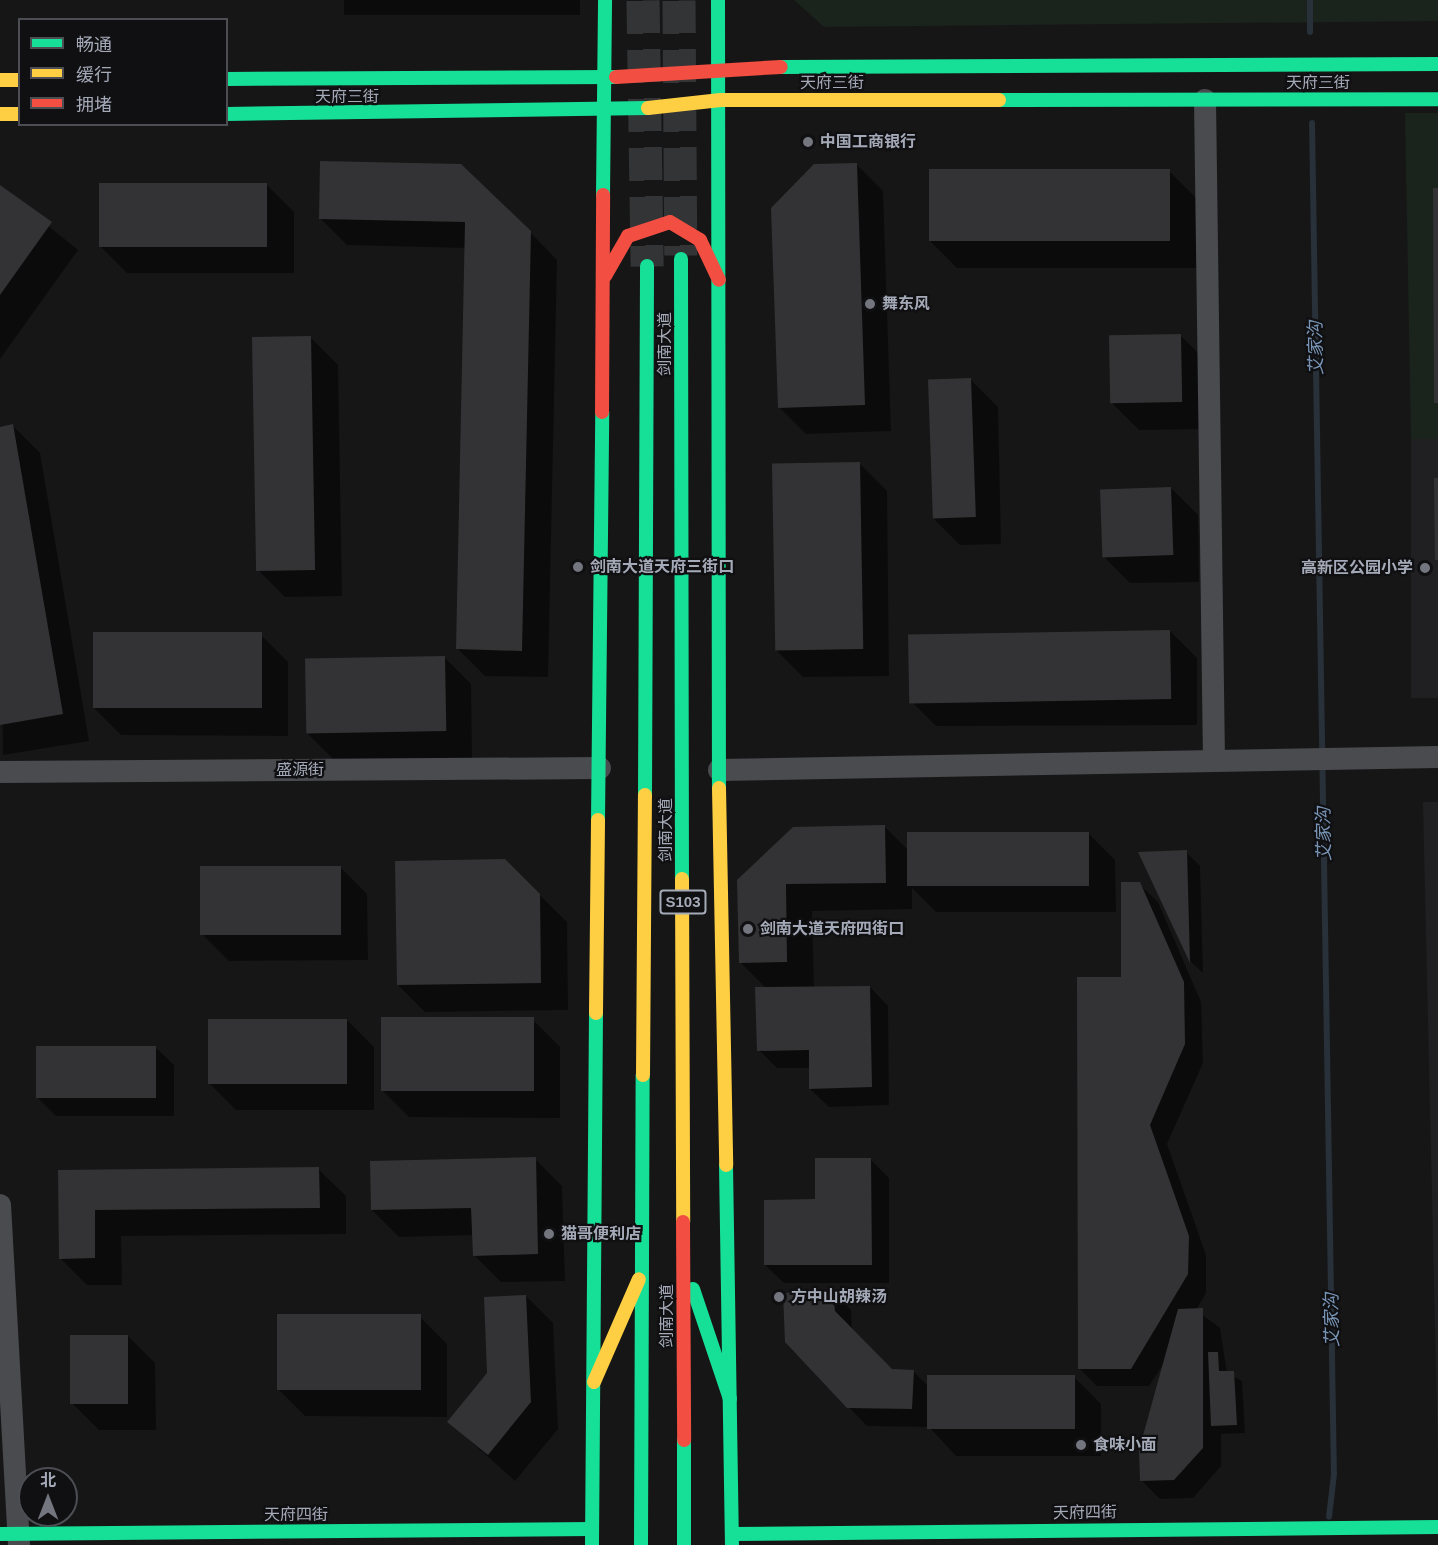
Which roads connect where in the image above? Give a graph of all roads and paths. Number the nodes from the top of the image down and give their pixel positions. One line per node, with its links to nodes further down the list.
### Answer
1 (605, 0): 5 (main road)
2 (718, 0): 4 (main road)
3 (1438, 64): 4 (main road, 天府三街)
4 (718, 70): 5 (main road, 天府三街); 10 (main road)
5 (605, 78): 6 (main road, 天府三街); 12 (main road)
6 (228, 79)
7 (0, 80): 8 (main road)
8 (18, 80)
9 (1438, 99): 11 (main road, 天府三街)
10 (721, 100): 11 (main road, 天府三街); 12 (main road, 天府三街); 19 (main road)
11 (1206, 100): 21 (street)
12 (605, 112): 15 (main road, 天府三街); 18 (main road)
13 (0, 114): 14 (main road)
14 (18, 114)
15 (228, 114)
16 (681, 259): 26 (main road, 剑南大道 / S103)
17 (646, 266): 27 (main road, 剑南大道 / S103)
18 (604, 279): 19 (main road); 22 (main road)
19 (721, 284): 23 (main road)
20 (1438, 757): 21 (street)
21 (1214, 762): 23 (street)
22 (600, 768): 24 (street, 盛源街); 28 (main road)
23 (719, 770): 29 (main road)
24 (0, 772)
25 (0, 1205): 32 (street)
26 (684, 1263): 29 (main road); 36 (main road, 剑南大道 / S103)
27 (645, 1266): 28 (main road); 35 (main road, 剑南大道 / S103)
28 (594, 1382): 31 (main road)
29 (730, 1398): 33 (main road)
30 (1438, 1527): 33 (main road, 天府四街)
31 (592, 1530): 32 (main road, 天府四街); 34 (main road)
32 (13, 1537)
33 (733, 1539)
34 (592, 1545)
35 (641, 1545)
36 (684, 1545)

